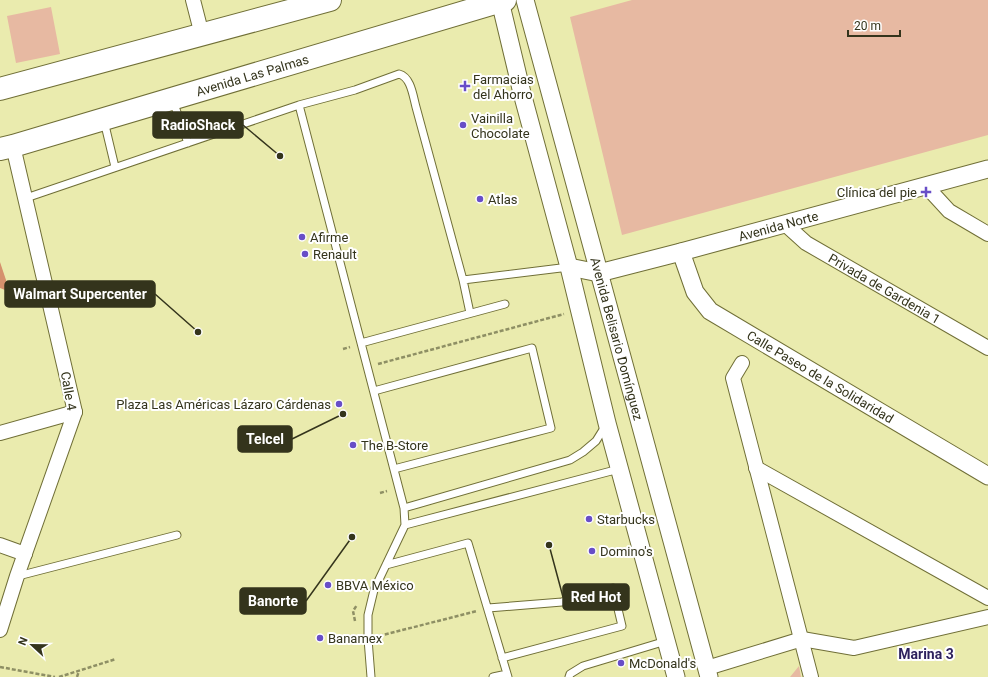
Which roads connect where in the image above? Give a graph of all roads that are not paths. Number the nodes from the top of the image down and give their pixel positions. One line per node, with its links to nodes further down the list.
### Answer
1 (193, 0): 5 (street)
2 (330, 0): 5 (main road)
3 (525, 0): 6 (street, Avenida Belisario Domínguez)
4 (502, 1): 8 (street); 9 (main road, Avenida Las Palmas)
5 (202, 35): 7 (main road)
6 (548, 85): 8 (street); 22 (street, Avenida Belisario Domínguez)
7 (0, 89)
8 (522, 93): 21 (street)
9 (172, 98): 11 (main road, Avenida Las Palmas); 12 (lane)
10 (299, 105): 12 (lane); 23 (lane); 26 (lane)
11 (104, 119): 13 (main road, Avenida Las Palmas); 14 (lane)
12 (188, 143): 14 (lane)
13 (7, 147): 17 (street, Calle 4)
14 (115, 168): 17 (lane)
15 (988, 169): 16 (street, Avenida Norte)
16 (926, 186): 18 (street, Avenida Norte); 19 (street)
17 (26, 198): 30 (street, Calle 4)
18 (785, 224): 20 (street, Avenida Norte); 27 (street, Privada de Gardenia 1)
19 (988, 234)
20 (681, 252): 22 (street, Avenida Norte); 36 (street, Calle Paseo de la Solidaridad)
21 (569, 267): 22 (street, Avenida Norte); 23 (lane); 31 (street)
22 (600, 273): 51 (street, Avenida Belisario Domínguez)
23 (463, 280): 25 (lane)
24 (505, 304): 25 (lane)
25 (470, 314): 26 (lane)
26 (361, 343): 29 (lane)
27 (988, 348)
28 (742, 363): 33 (street)
29 (374, 390): 34 (lane); 34 (lane)
30 (75, 412): 32 (street); 41 (street, Calle 4)
31 (607, 423): 35 (street); 37 (lane)
32 (0, 433)
33 (756, 468): 44 (street); 48 (street)
34 (394, 469): 37 (lane)
35 (620, 469): 38 (lane); 49 (street)
36 (988, 476)
37 (404, 508): 38 (lane)
38 (405, 525): 42 (lane)
39 (177, 535): 43 (lane)
40 (0, 545): 41 (street)
41 (25, 554): 43 (street, Calle 4)
42 (386, 565): 45 (lane); 53 (lane)
43 (17, 576): 47 (street, Calle 4)
44 (988, 598)
45 (488, 608): 50 (lane); 50 (lane)
46 (988, 617): 48 (street)
47 (0, 630)
48 (802, 639): 51 (street); 57 (street)
49 (666, 641): 55 (lane); 56 (street)
50 (502, 658): 52 (lane)
51 (708, 672)
52 (508, 675): 54 (lane)
53 (371, 677)
54 (493, 677)
55 (569, 677)
56 (676, 677)
57 (811, 677)

